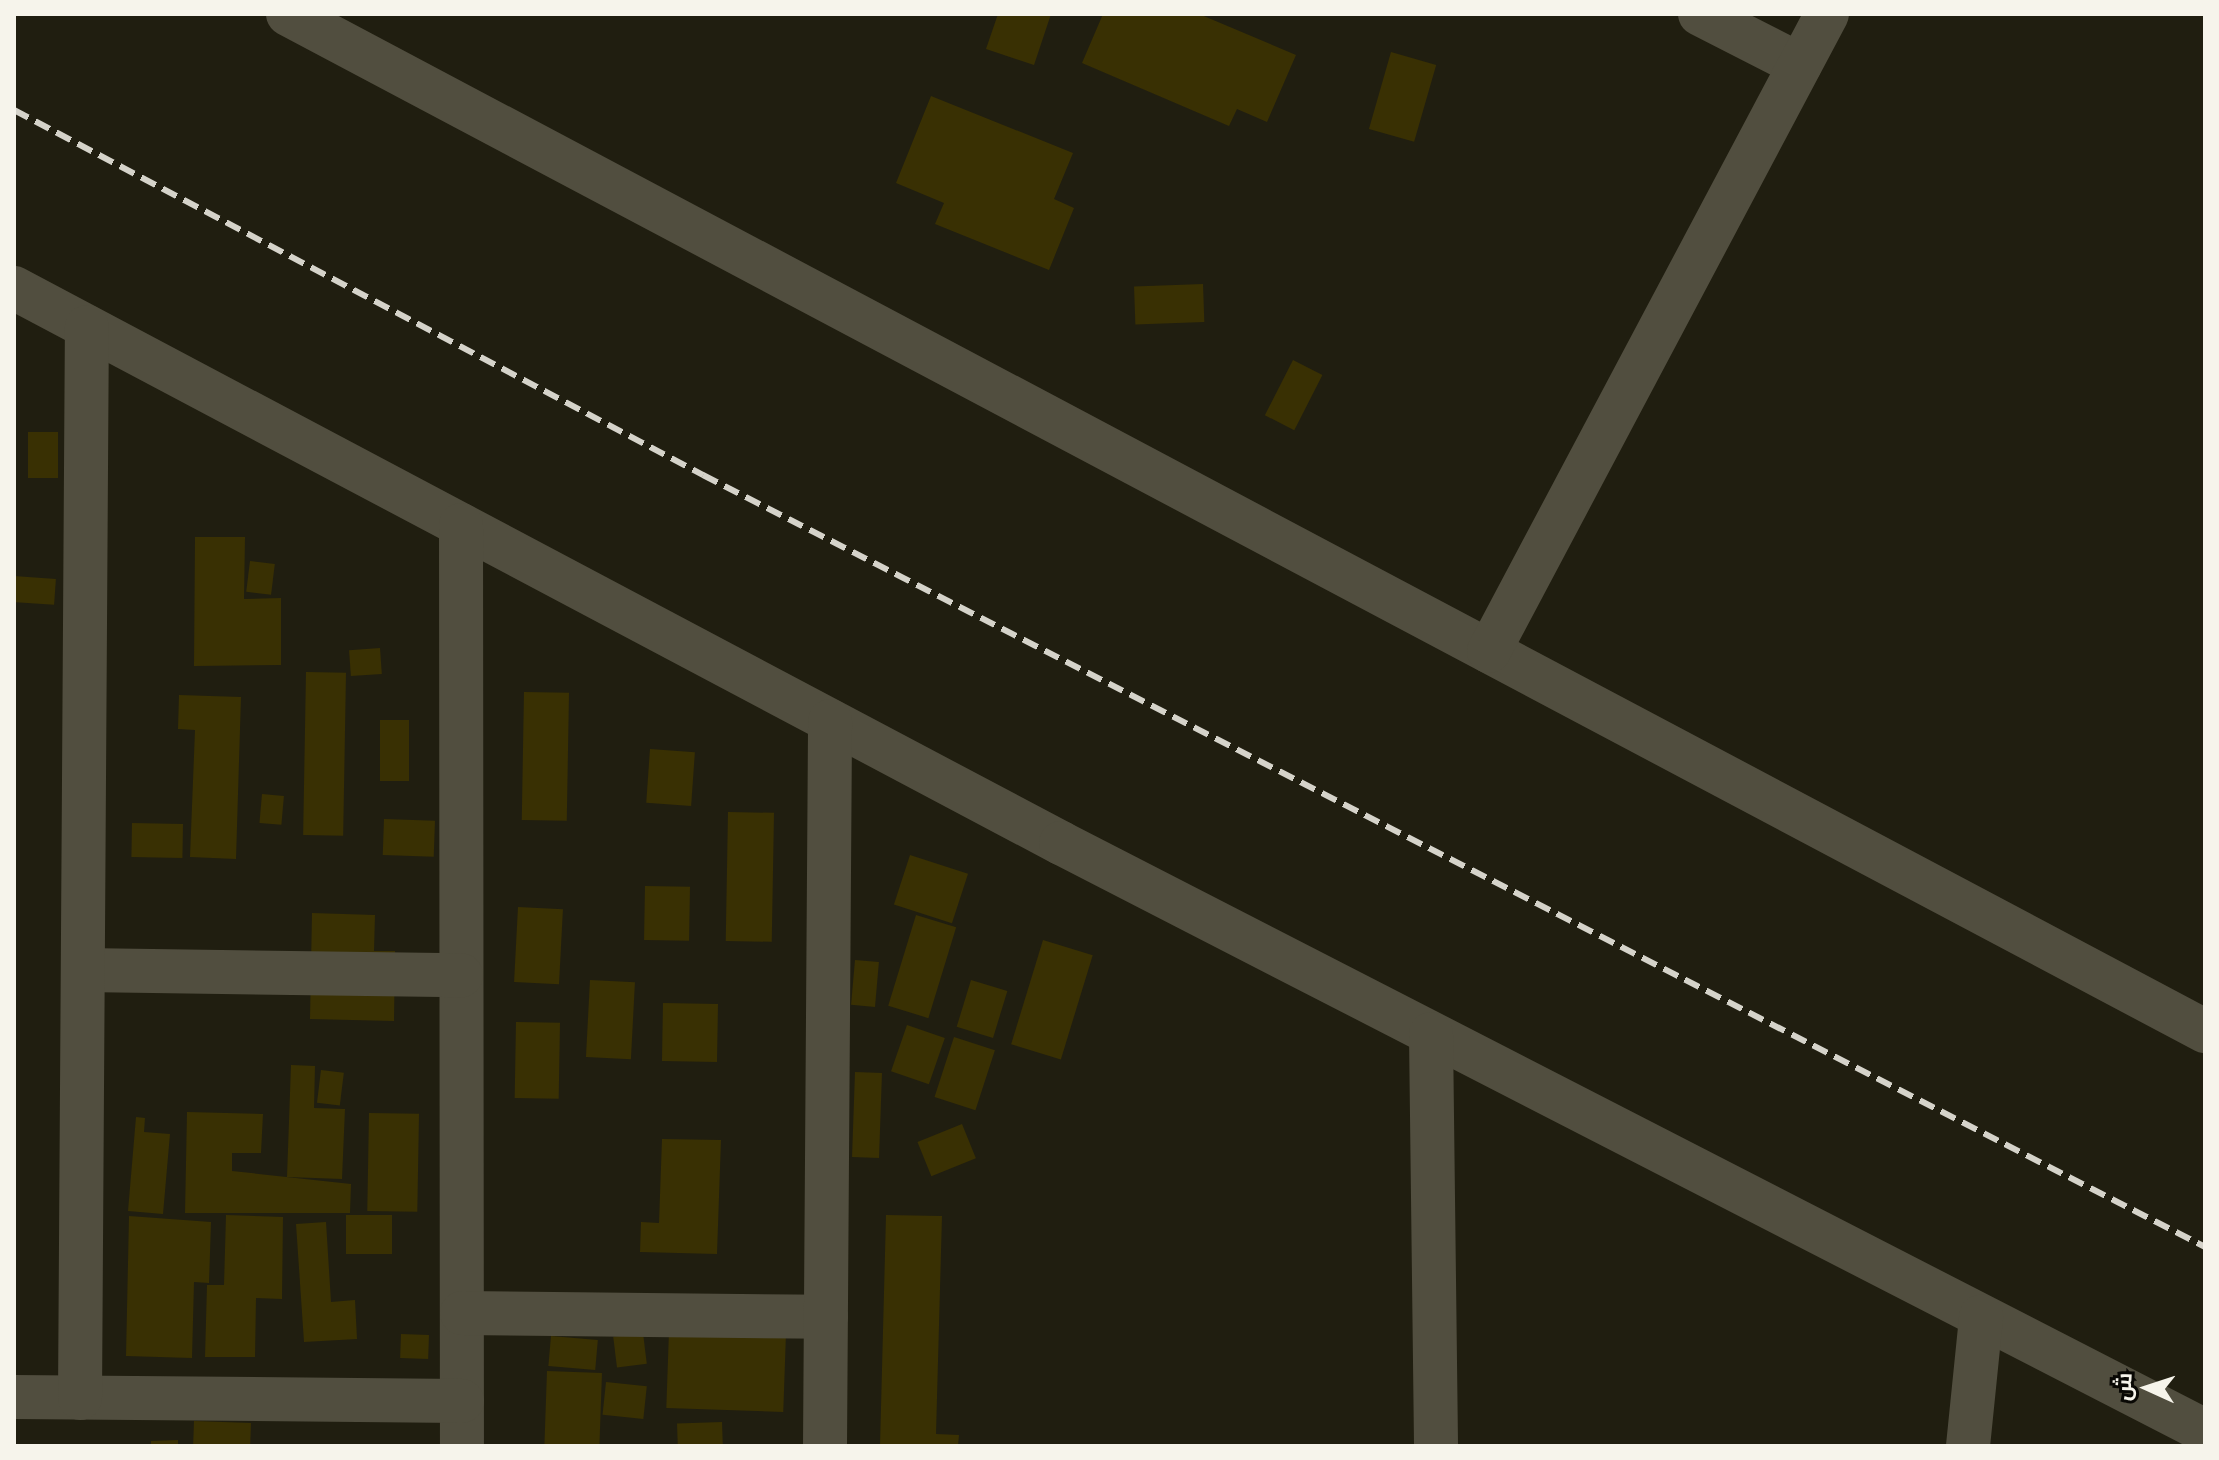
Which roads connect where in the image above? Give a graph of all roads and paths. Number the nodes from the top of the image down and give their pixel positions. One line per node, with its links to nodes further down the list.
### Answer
1 (288, 14): 8 (street)
2 (1700, 14): 4 (street)
3 (1827, 14): 4 (street)
4 (1800, 65): 8 (street)
5 (14, 288): 6 (street)
6 (87, 327): 7 (street); 10 (street)
7 (461, 525): 9 (street); 11 (street)
8 (1489, 651): 12 (street)
9 (830, 721): 13 (street); 15 (street)
10 (83, 970): 11 (street); 18 (street)
11 (461, 975): 14 (street)
12 (2205, 1031)
13 (1431, 1034): 16 (street); 23 (street)
14 (462, 1313): 15 (street); 19 (street)
15 (826, 1317): 22 (street)
16 (1981, 1317): 20 (street); 24 (street)
17 (14, 1397): 18 (street)
18 (80, 1398): 19 (street)
19 (462, 1401): 21 (street)
20 (2205, 1431)
21 (462, 1446)
22 (825, 1446)
23 (1436, 1446)
24 (1968, 1446)

